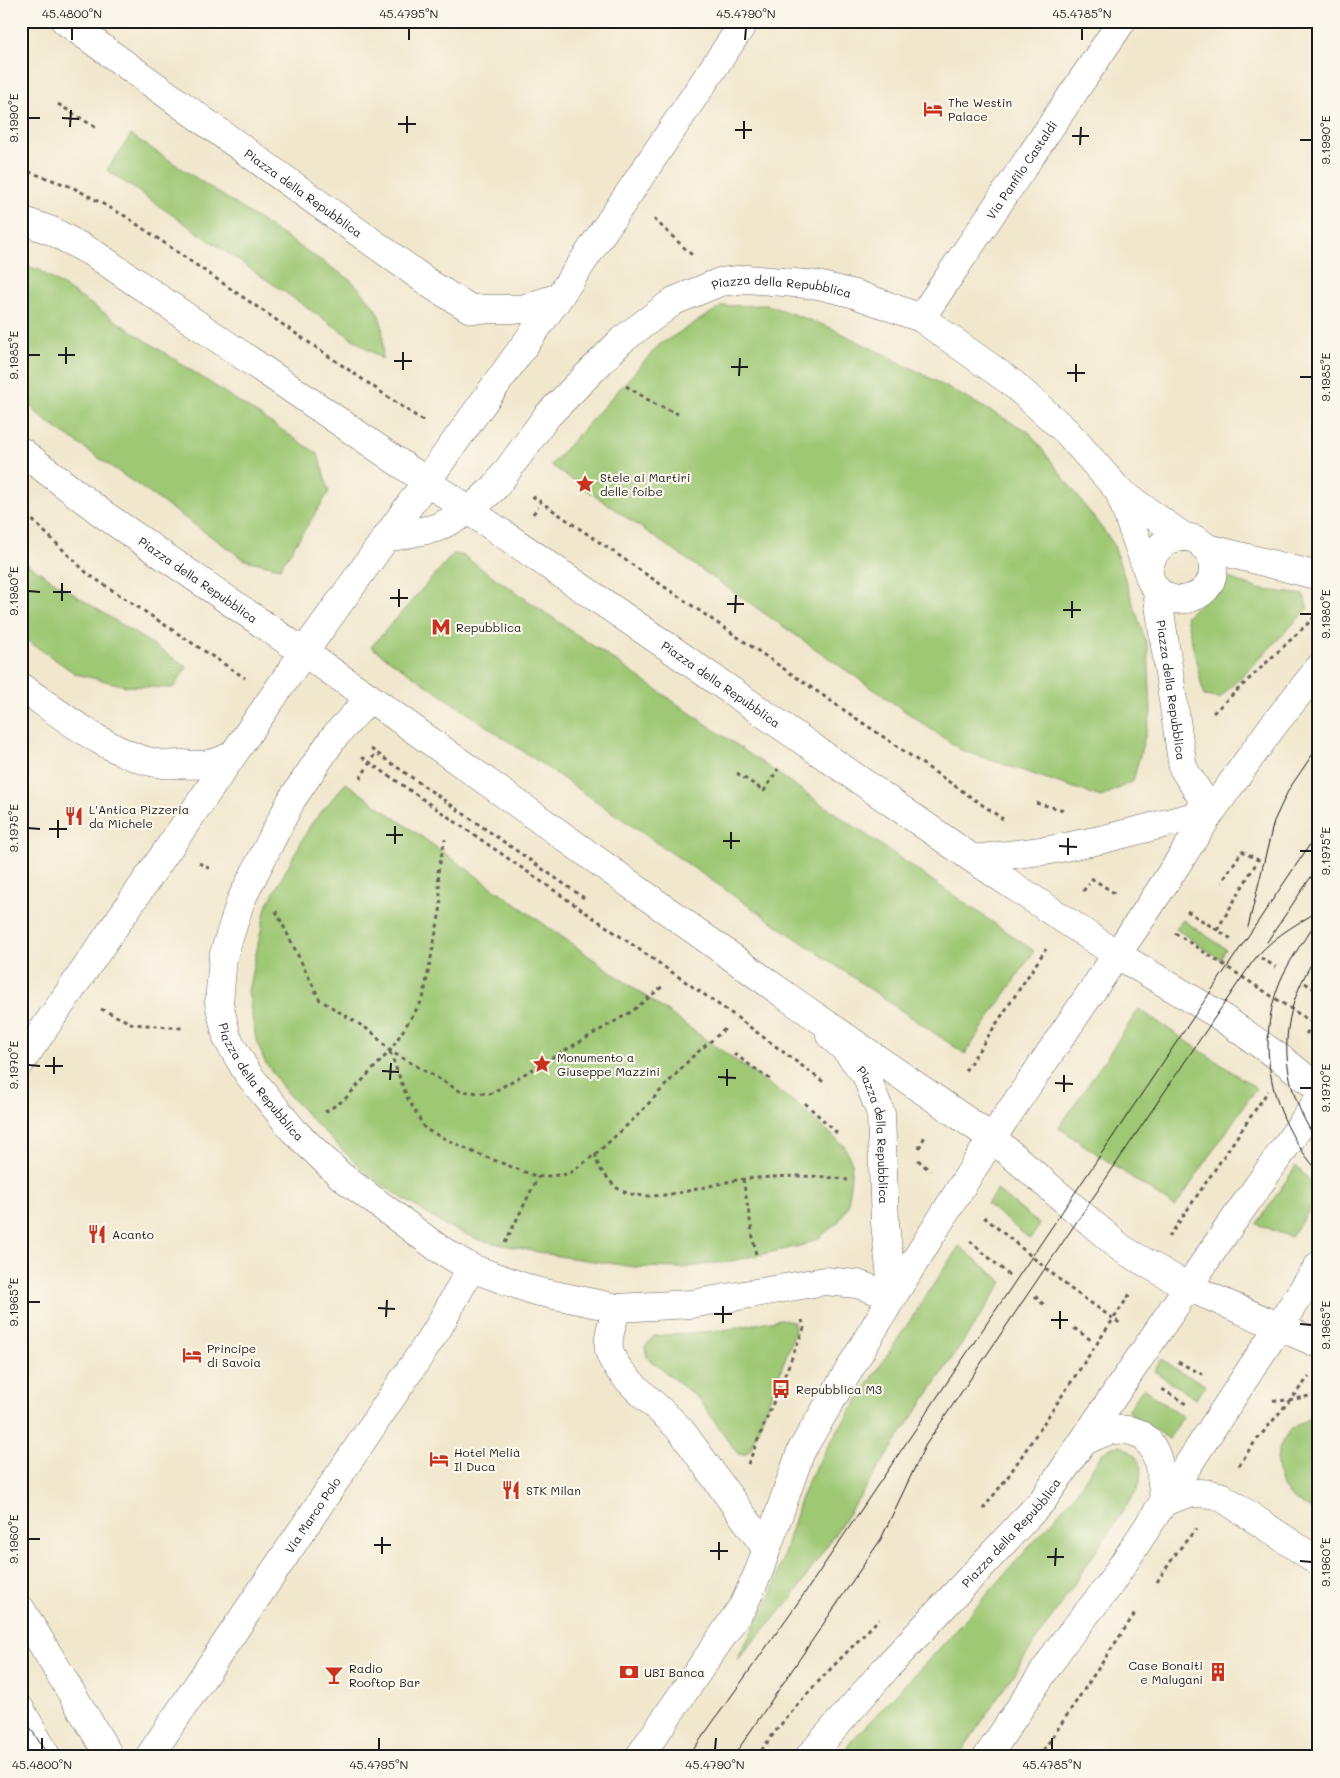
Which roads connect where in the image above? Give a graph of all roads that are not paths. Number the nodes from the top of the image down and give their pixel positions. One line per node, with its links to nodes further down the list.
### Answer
1 (65, 21): 5 (street, Piazza della Repubblica)
2 (745, 21): 5 (street)
3 (1122, 21): 6 (street, Via Panfilo Castaldi)
4 (21, 220): 8 (street, Piazza della Repubblica)
5 (559, 297): 8 (street)
6 (921, 318): 9 (street, Piazza della Repubblica); 10 (street, Piazza della Repubblica)
7 (21, 451): 15 (street, Piazza della Repubblica)
8 (425, 482): 10 (street, Piazza della Repubblica); 11 (street)
9 (1119, 491): 12 (street, Piazza della Repubblica); 14 (street, Piazza della Repubblica)
10 (468, 512): 11 (street, Piazza della Repubblica); 21 (street, Piazza della Repubblica)
11 (387, 538): 15 (street)
12 (1194, 542): 13 (street, Piazza della Repubblica); 14 (street); 14 (street)
13 (1319, 576)
14 (1153, 580): 20 (street, Piazza della Repubblica)
15 (304, 652): 18 (street, Piazza della Repubblica); 19 (street)
16 (1319, 668): 20 (street)
17 (21, 687): 19 (street)
18 (370, 698): 23 (street, Piazza della Repubblica); 29 (street, Piazza della Repubblica)
19 (232, 755): 24 (street)
20 (1211, 812): 21 (street); 22 (street)
21 (973, 859): 22 (street, Piazza della Repubblica)
22 (1116, 954): 25 (street, Piazza della Repubblica); 27 (street)
23 (796, 1003): 27 (street, Piazza della Repubblica); 31 (street, Piazza della Repubblica)
24 (21, 1062)
25 (1319, 1089)
26 (1319, 1100): 30 (street, Piazza della Repubblica)
27 (992, 1138): 30 (street, Piazza della Repubblica); 31 (street)
28 (1319, 1265): 33 (street)
29 (471, 1268): 32 (street, Piazza della Repubblica); 44 (street, Via Marco Polo)
30 (1188, 1287): 33 (street, Piazza della Repubblica); 35 (street, Piazza della Repubblica)
31 (893, 1296): 32 (street, Piazza della Repubblica); 37 (street)
32 (617, 1308): 37 (street)
33 (1279, 1326): 34 (street, Piazza della Repubblica); 36 (street)
34 (1319, 1344)
35 (1084, 1441): 36 (street); 45 (street, Piazza della Repubblica)
36 (1164, 1502): 38 (street); 46 (street)
37 (766, 1548): 41 (street)
38 (1319, 1562)
39 (21, 1609): 43 (street)
40 (21, 1710): 42 (street)
41 (639, 1756)
42 (47, 1757)
43 (110, 1757)
44 (149, 1757)
45 (809, 1757)
46 (987, 1757)

